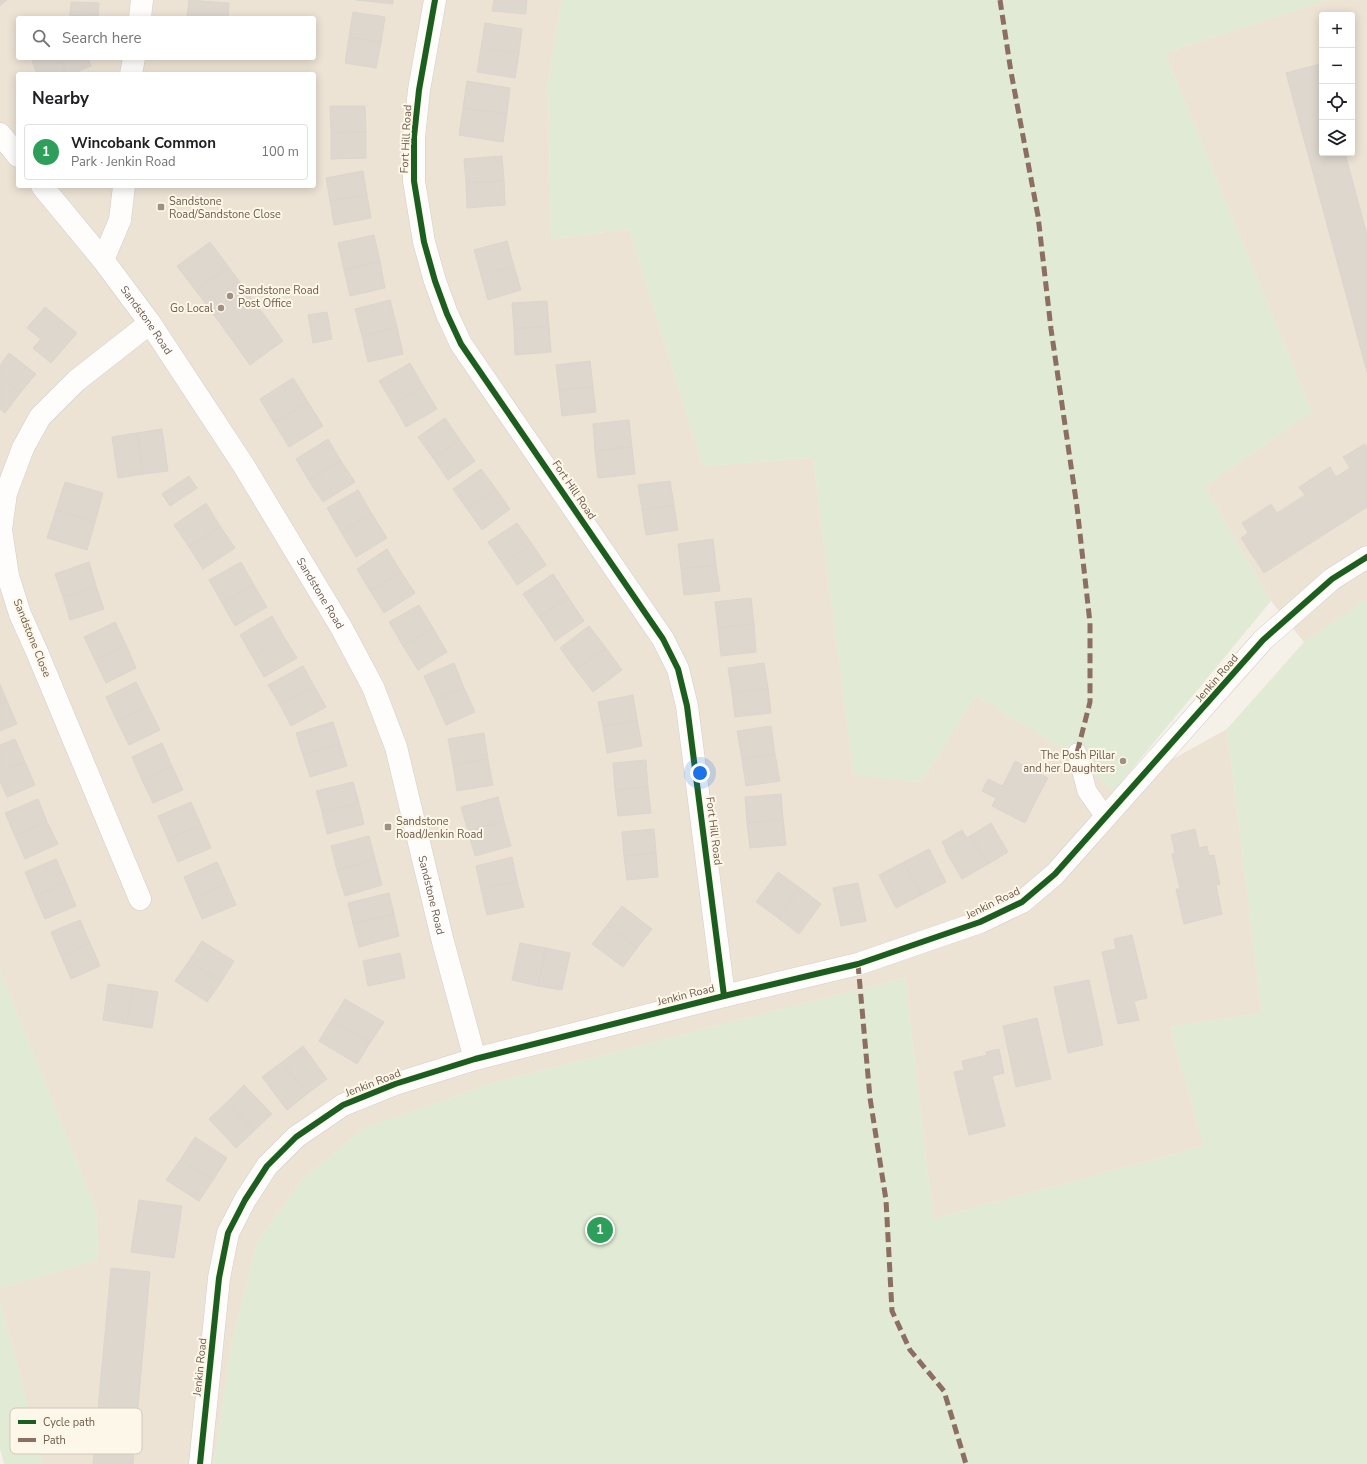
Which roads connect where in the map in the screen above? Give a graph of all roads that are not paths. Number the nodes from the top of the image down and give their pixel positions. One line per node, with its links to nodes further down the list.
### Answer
1 (142, 0): 3 (street)
2 (435, 0): 16 (street, Fort Hill Road)
3 (140, 16)
4 (134, 60): 5 (street)
5 (132, 72)
6 (0, 134): 7 (street)
7 (16, 154)
8 (44, 188): 10 (street, Sandstone Road)
9 (124, 188): 10 (street)
10 (103, 260): 11 (street, Sandstone Road)
11 (150, 323): 15 (street, Sandstone Close); 17 (street, Sandstone Road)
12 (1367, 557): 14 (street, Jenkin Road)
13 (1078, 753): 14 (lane)
14 (1106, 818): 16 (street, Jenkin Road)
15 (140, 899)
16 (724, 996): 17 (street, Jenkin Road)
17 (475, 1059): 18 (street, Jenkin Road)
18 (200, 1464)

